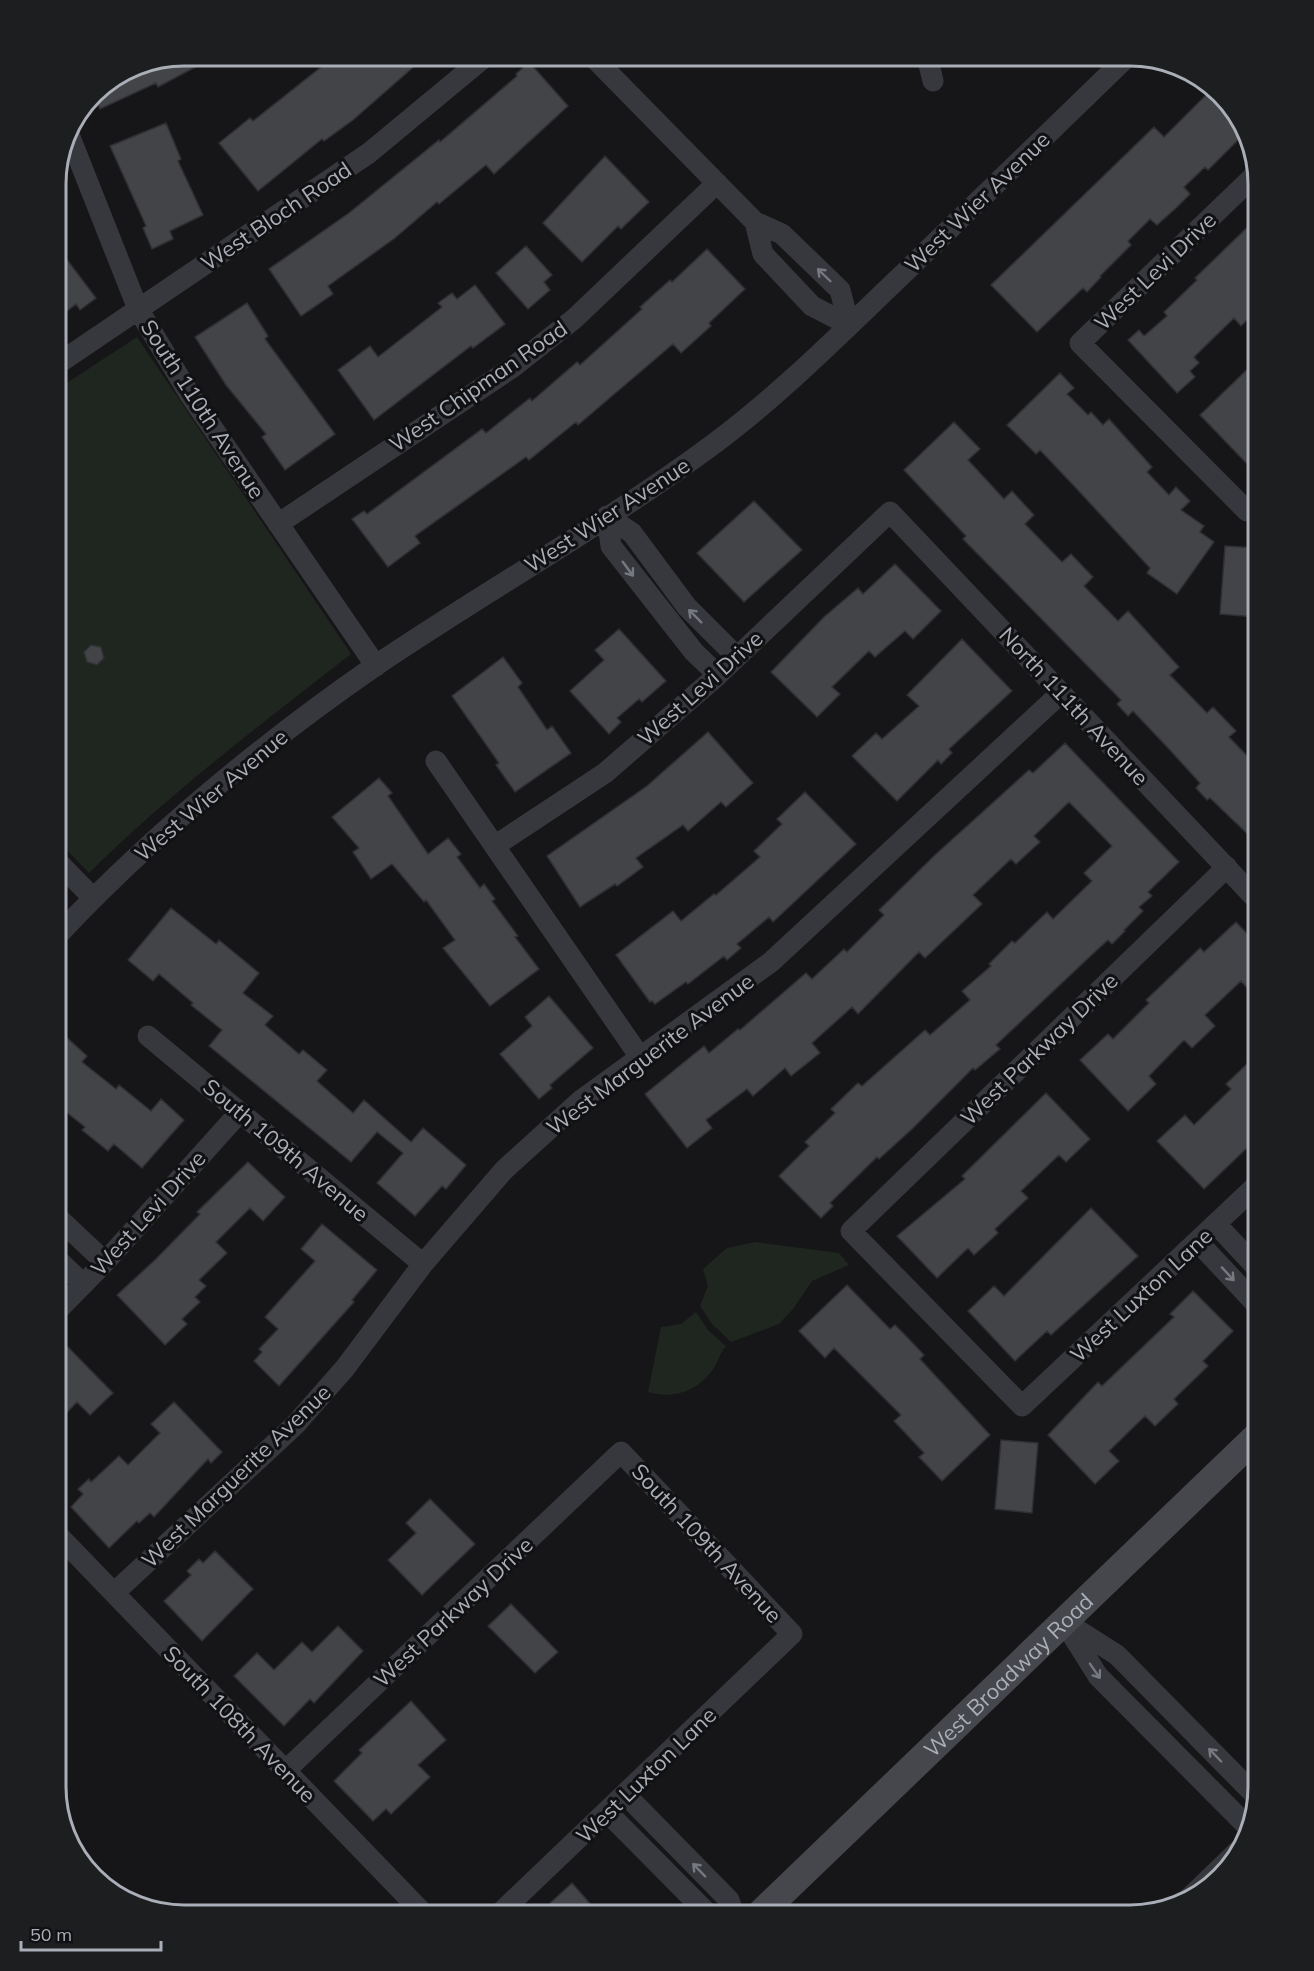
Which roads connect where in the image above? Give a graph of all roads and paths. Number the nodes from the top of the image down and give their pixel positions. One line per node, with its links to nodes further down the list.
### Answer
1 (474, 66): 10 (street, West Bloch Road)
2 (602, 66): 8 (street)
3 (929, 66): 5 (street)
4 (1118, 66): 11 (street, West Wier Avenue)
5 (933, 81)
6 (73, 145): 10 (street, South 110th Avenue)
7 (1248, 182): 13 (street, West Levi Drive)
8 (717, 183): 9 (street); 16 (street, West Chipman Road)
9 (755, 222): 11 (street); 11 (street, one-way to 9)
10 (138, 309): 12 (street, West Bloch Road); 16 (street, South 110th Avenue)
11 (849, 326): 15 (street, West Wier Avenue)
12 (66, 357)
13 (1248, 501)
14 (890, 512): 17 (street, West Levi Drive); 20 (street, North 111th Avenue)
15 (607, 516): 17 (street, one-way to 15); 18 (street, West Wier Avenue); 19 (street, one-way to 19)
16 (278, 524): 18 (street, South 110th Avenue)
17 (737, 657): 19 (street, West Levi Drive)
18 (376, 666): 26 (street, West Wier Avenue)
19 (718, 675): 22 (street, West Levi Drive)
20 (1061, 693): 23 (street, North 111th Avenue); 29 (street, West Marguerite Avenue)
21 (436, 761): 22 (street)
22 (496, 845): 29 (street)
23 (1227, 867): 25 (street, North 111th Avenue); 42 (street, West Parkway Drive)
24 (66, 870): 26 (street)
25 (1248, 890)
26 (93, 898): 27 (street, West Wier Avenue)
27 (66, 926)
28 (148, 1036): 30 (street, South 109th Avenue)
29 (640, 1057): 37 (street, West Marguerite Avenue)
30 (240, 1112): 36 (street, West Levi Drive); 37 (street, South 109th Avenue)
31 (1248, 1194): 32 (street, West Luxton Lane)
32 (1216, 1224): 34 (street, West Luxton Lane); 35 (street)
33 (66, 1225): 36 (street)
34 (1198, 1242): 40 (street, one-way to 40); 42 (street, West Luxton Lane)
35 (1248, 1258)
36 (105, 1262): 39 (street, West Levi Drive)
37 (423, 1264): 46 (street, West Marguerite Avenue)
38 (66, 1268): 39 (street)
39 (83, 1284): 41 (street, West Levi Drive)
40 (1248, 1295)
41 (66, 1302)
42 (1022, 1406)
43 (1248, 1445): 47 (main road, West Broadway Road)
44 (621, 1452): 48 (street, South 109th Avenue); 49 (street, West Parkway Drive)
45 (66, 1543): 46 (street, South 108th Avenue)
46 (114, 1593): 49 (street, South 108th Avenue)
47 (1064, 1622): 50 (street, one-way to 47); 53 (street, one-way to 53); 58 (main road, West Broadway Road)
48 (792, 1634): 51 (street, West Luxton Lane)
49 (285, 1771): 54 (street, South 108th Avenue)
50 (1248, 1788)
51 (625, 1794): 52 (street, West Luxton Lane); 57 (street, one-way to 51)
52 (607, 1812): 55 (street, West Luxton Lane); 56 (street)
53 (1243, 1821)
54 (415, 1905)
55 (509, 1905)
56 (699, 1905)
57 (731, 1905)
58 (769, 1905)

